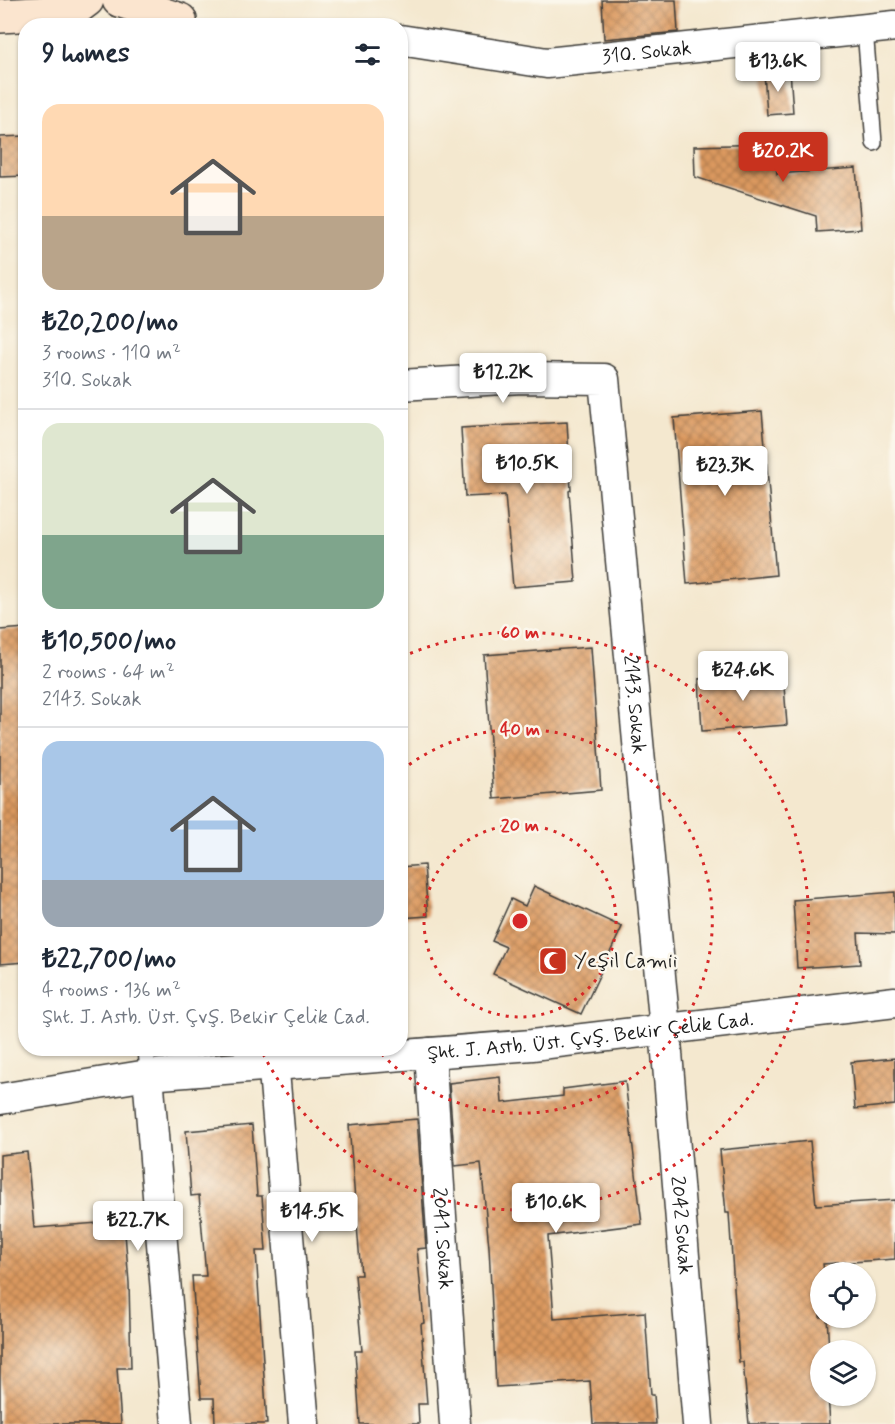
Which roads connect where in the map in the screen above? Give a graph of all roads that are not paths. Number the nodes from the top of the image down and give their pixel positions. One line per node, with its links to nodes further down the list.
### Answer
1 (87, 0): 3 (street)
2 (119, 0): 4 (street)
3 (0, 16)
4 (168, 18)
5 (895, 26): 6 (street, 310. Sokak)
6 (865, 29): 7 (street, 310. Sokak); 8 (lane)
7 (408, 41)
8 (874, 143)
9 (408, 385): 11 (street, 2143. Sokak)
10 (895, 1002): 11 (street, Şht. J. Astb. Üst. Çvş. Bekir Çelik Cad.)
11 (665, 1029): 12 (street, Şht. J. Astb. Üst. Çvş. Bekir Çelik Cad.); 21 (street, 2042 Sokak)
12 (430, 1053): 13 (street, Şht. J. Astb. Üst. Çvş. Bekir Çelik Cad.); 20 (street, 2041. Sokak)
13 (408, 1054)
14 (312, 1056): 15 (street, Şht. J. Astb. Üst. Çvş. Bekir Çelik Cad.)
15 (273, 1057): 16 (street, Şht. J. Astb. Üst. Çvş. Bekir Çelik Cad.); 19 (street)
16 (147, 1062): 17 (street, Şht. J. Astb. Üst. Çvş. Bekir Çelik Cad.); 18 (street)
17 (0, 1099)
18 (177, 1424)
19 (304, 1424)
20 (455, 1424)
21 (698, 1424)

